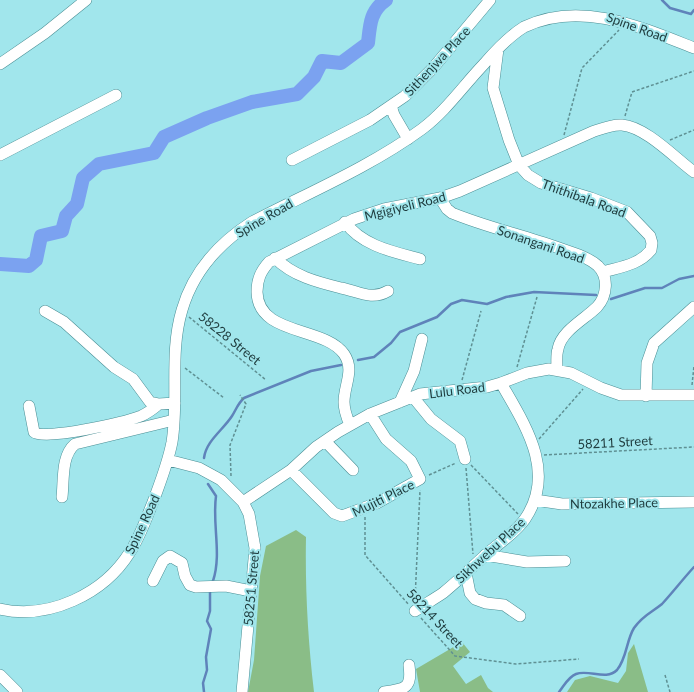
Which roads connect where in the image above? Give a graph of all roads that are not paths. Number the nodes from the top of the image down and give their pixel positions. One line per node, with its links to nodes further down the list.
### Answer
1 (86, 0): 5 (street)
2 (490, 0): 7 (street, Sithenjwa Place)
3 (694, 48): 4 (street, Spine Road)
4 (498, 49): 8 (street, Spine Road); 11 (street, Thithibala Road)
5 (0, 64)
6 (116, 95): 9 (street)
7 (391, 106): 8 (street); 10 (street, Sithenjwa Place)
8 (408, 139): 28 (street, Spine Road)
9 (0, 155)
10 (292, 160)
11 (519, 165): 12 (street, Mgigiyeli Road); 13 (street, Mgigiyeli Road); 17 (street, Thithibala Road)
12 (694, 172)
13 (440, 198): 14 (street, Mgigiyeli Road); 17 (street, Sonangani Road)
14 (346, 222): 15 (street, Mgigiyeli Road); 16 (street)
15 (275, 258): 18 (street); 33 (street, Mgigiyeli Road)
16 (420, 259)
17 (602, 272): 22 (street)
18 (388, 291)
19 (694, 307): 25 (street)
20 (45, 311): 29 (street)
21 (422, 339): 27 (street)
22 (557, 370): 23 (street, Lulu Road); 25 (street, Lulu Road)
23 (501, 384): 26 (street, Lulu Road); 40 (street, Sikhwebu Place)
24 (693, 395): 25 (street, Lulu Road)
25 (646, 396)
26 (413, 397): 27 (street, Lulu Road); 35 (street)
27 (400, 402): 31 (street, Lulu Road)
28 (174, 403): 29 (street); 32 (street, Spine Road)
29 (159, 404): 30 (street)
30 (29, 406)
31 (370, 414): 33 (street, Lulu Road); 37 (street, Mujiti Place)
32 (174, 420): 36 (street, Spine Road); 39 (street)
33 (350, 425): 34 (street, Lulu Road)
34 (324, 441): 37 (street, Lulu Road); 38 (street)
35 (465, 459)
36 (168, 460): 41 (street, 58251 Street); 49 (street, Spine Road)
37 (291, 470): 41 (street, Lulu Road)
38 (353, 470)
39 (62, 497)
40 (535, 500): 42 (street, Ntozakhe Place); 43 (street, Sikhwebu Place)
41 (243, 502): 47 (street, 58251 Street)
42 (694, 502)
43 (485, 555): 44 (street); 45 (street, Sikhwebu Place)
44 (566, 561)
45 (470, 569): 48 (street, Sikhwebu Place); 50 (street)
46 (153, 580): 47 (street)
47 (251, 591): 55 (street, 58251 Street)
48 (415, 611)
49 (1, 613)
50 (520, 616)
51 (409, 665): 56 (street)
52 (1, 677): 53 (street); 54 (street)
53 (8, 692)
54 (17, 692)
55 (242, 692)
56 (384, 692)

